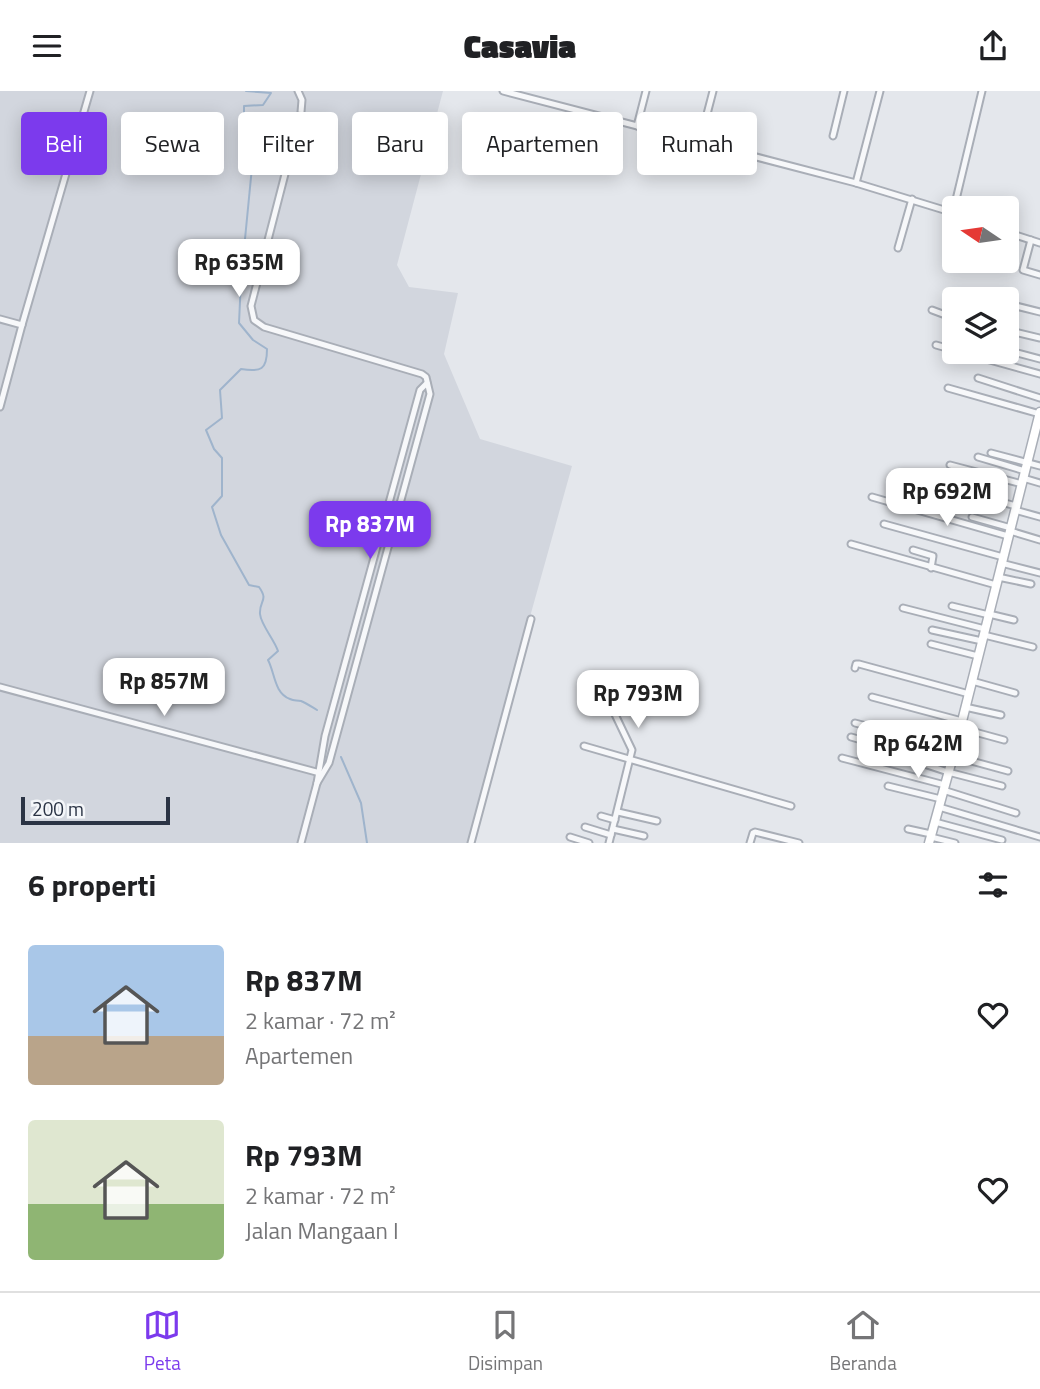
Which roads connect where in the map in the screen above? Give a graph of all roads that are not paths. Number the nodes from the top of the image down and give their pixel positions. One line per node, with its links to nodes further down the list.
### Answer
1 (89, 91): 28 (street)
2 (298, 91): 38 (street)
3 (503, 91): 11 (street)
4 (646, 91): 9 (street)
5 (713, 91): 10 (street)
6 (844, 91): 12 (street)
7 (880, 91): 14 (street)
8 (982, 91): 15 (street)
9 (641, 112)
10 (708, 112)
11 (637, 126)
12 (832, 136)
13 (757, 156): 14 (street)
14 (856, 183): 16 (street)
15 (958, 196)
16 (912, 199): 17 (street); 21 (street)
17 (942, 208)
18 (1019, 237): 19 (street)
19 (1031, 242): 20 (street); 22 (street)
20 (1040, 243)
21 (898, 248)
22 (1040, 275)
23 (1019, 307): 25 (street)
24 (932, 310): 26 (street)
25 (1040, 312)
26 (942, 314)
27 (0, 319): 28 (street)
28 (22, 325): 41 (street)
29 (1019, 333): 30 (street)
30 (1040, 338)
31 (936, 345): 32 (street)
32 (942, 347)
33 (1019, 353): 34 (street)
34 (1040, 359)
35 (1004, 364): 36 (street)
36 (1040, 374)
37 (978, 378): 40 (street)
38 (427, 383): 96 (street); 96 (street)
39 (948, 388): 42 (street)
40 (1040, 398)
41 (0, 407)
42 (1040, 416): 43 (street)
43 (1037, 434): 44 (street)
44 (1031, 449): 45 (street); 50 (street)
45 (1040, 452)
46 (991, 453): 50 (street)
47 (978, 457): 50 (street)
48 (950, 465): 50 (street)
49 (1040, 466): 50 (street)
50 (1024, 474): 52 (street); 54 (street)
51 (916, 479): 54 (street)
52 (1040, 483)
53 (872, 498): 58 (street)
54 (1015, 508): 56 (street); 58 (street)
55 (972, 517): 58 (street)
56 (1040, 517)
57 (884, 524): 62 (street)
58 (1009, 532): 59 (street); 62 (street)
59 (1040, 540)
60 (851, 544): 63 (street)
61 (913, 550): 63 (street)
62 (1002, 560): 64 (street); 65 (street)
63 (931, 568): 65 (street)
64 (1040, 573)
65 (997, 581): 66 (street); 69 (street)
66 (1031, 584)
67 (952, 606): 69 (street)
68 (903, 607): 73 (street)
69 (989, 614): 71 (street); 73 (street)
70 (531, 619): 116 (street)
71 (1014, 620)
72 (932, 630): 73 (street)
73 (983, 635): 75 (street); 76 (street)
74 (931, 644): 76 (street)
75 (1033, 647)
76 (978, 656): 78 (street)
77 (855, 668): 81 (street)
78 (972, 681): 80 (street); 81 (street)
79 (0, 687): 96 (street)
80 (1015, 693)
81 (969, 694): 84 (street)
82 (872, 697): 87 (street)
83 (611, 706): 93 (street)
84 (965, 707): 85 (street); 87 (street)
85 (1001, 715)
86 (856, 723): 91 (street)
87 (961, 725): 89 (street); 91 (street)
88 (850, 737): 95 (street)
89 (1004, 740)
90 (584, 746): 93 (street)
91 (954, 753): 94 (street); 95 (street)
92 (842, 758): 99 (street)
93 (630, 760): 100 (street); 101 (street)
94 (1008, 771)
95 (948, 772): 98 (street); 99 (street)
96 (321, 773): 115 (street)
97 (888, 786): 99 (street)
98 (1002, 786)
99 (942, 795): 102 (street); 106 (street); 112 (street)
100 (791, 806)
101 (618, 812): 104 (street); 105 (street)
102 (1016, 813)
103 (601, 816): 104 (street)
104 (615, 820): 109 (street)
105 (657, 821)
106 (935, 822): 113 (street); 114 (street)
107 (584, 827): 109 (street)
108 (908, 829): 113 (street)
109 (612, 832): 110 (street); 118 (street)
110 (644, 836)
111 (570, 837): 117 (street)
112 (1040, 837)
113 (930, 838): 121 (street)
114 (1002, 840)
115 (301, 843)
116 (471, 843)
117 (589, 843)
118 (609, 843)
119 (750, 843): 120 (street)
120 (799, 843)
121 (955, 843)

